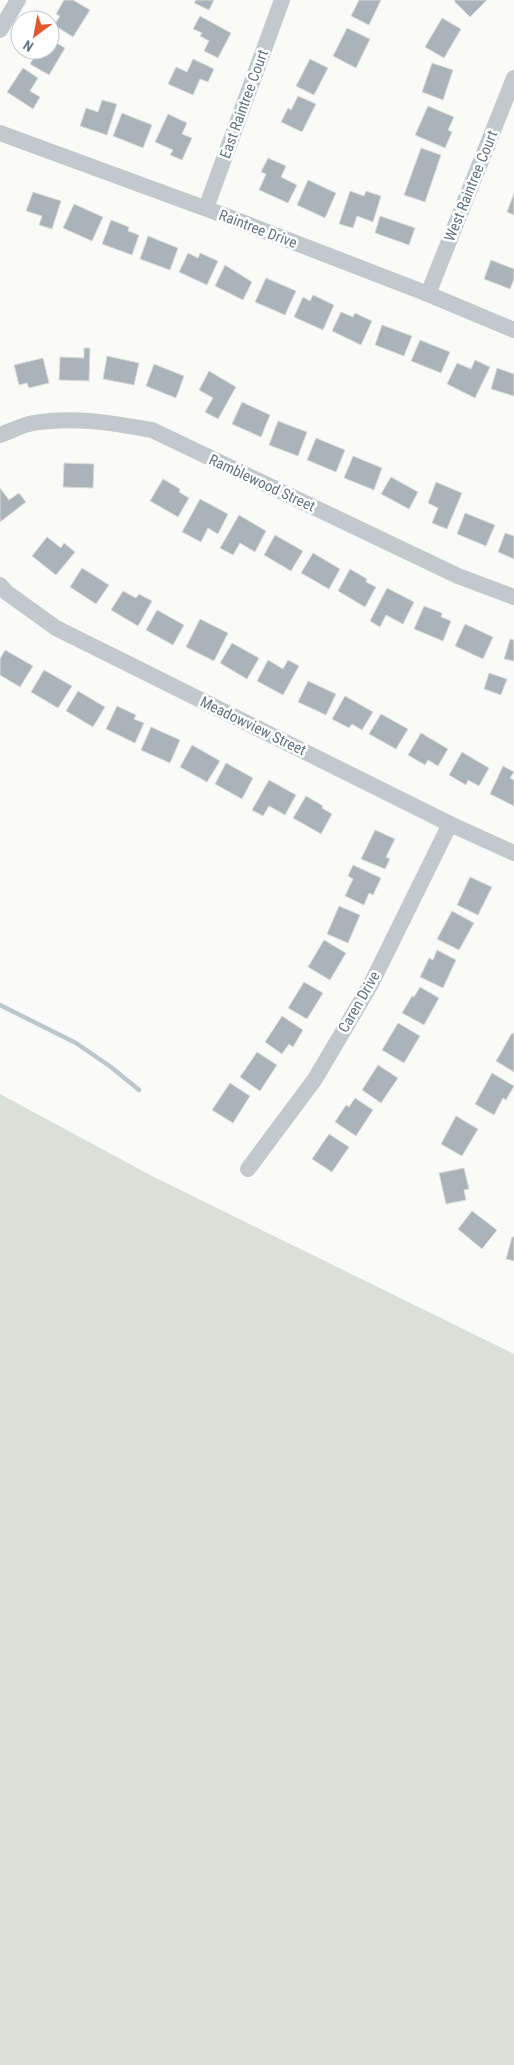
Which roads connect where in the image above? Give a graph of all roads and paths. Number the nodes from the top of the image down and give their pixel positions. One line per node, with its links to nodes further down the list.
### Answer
1 (18, 0): 3 (street)
2 (282, 0): 6 (street, East Raintree Court)
3 (0, 30)
4 (514, 78): 7 (street, West Raintree Court)
5 (0, 133): 6 (street, Raintree Drive)
6 (206, 208): 7 (street, Raintree Drive)
7 (428, 294): 8 (street, Raintree Drive)
8 (514, 330)
9 (0, 435): 11 (street, Ramblewood Street)
10 (0, 585): 12 (street, Meadowview Street)
11 (514, 597)
12 (450, 824): 13 (street, Meadowview Street); 14 (street, Caren Drive)
13 (514, 853)
14 (248, 1169)

